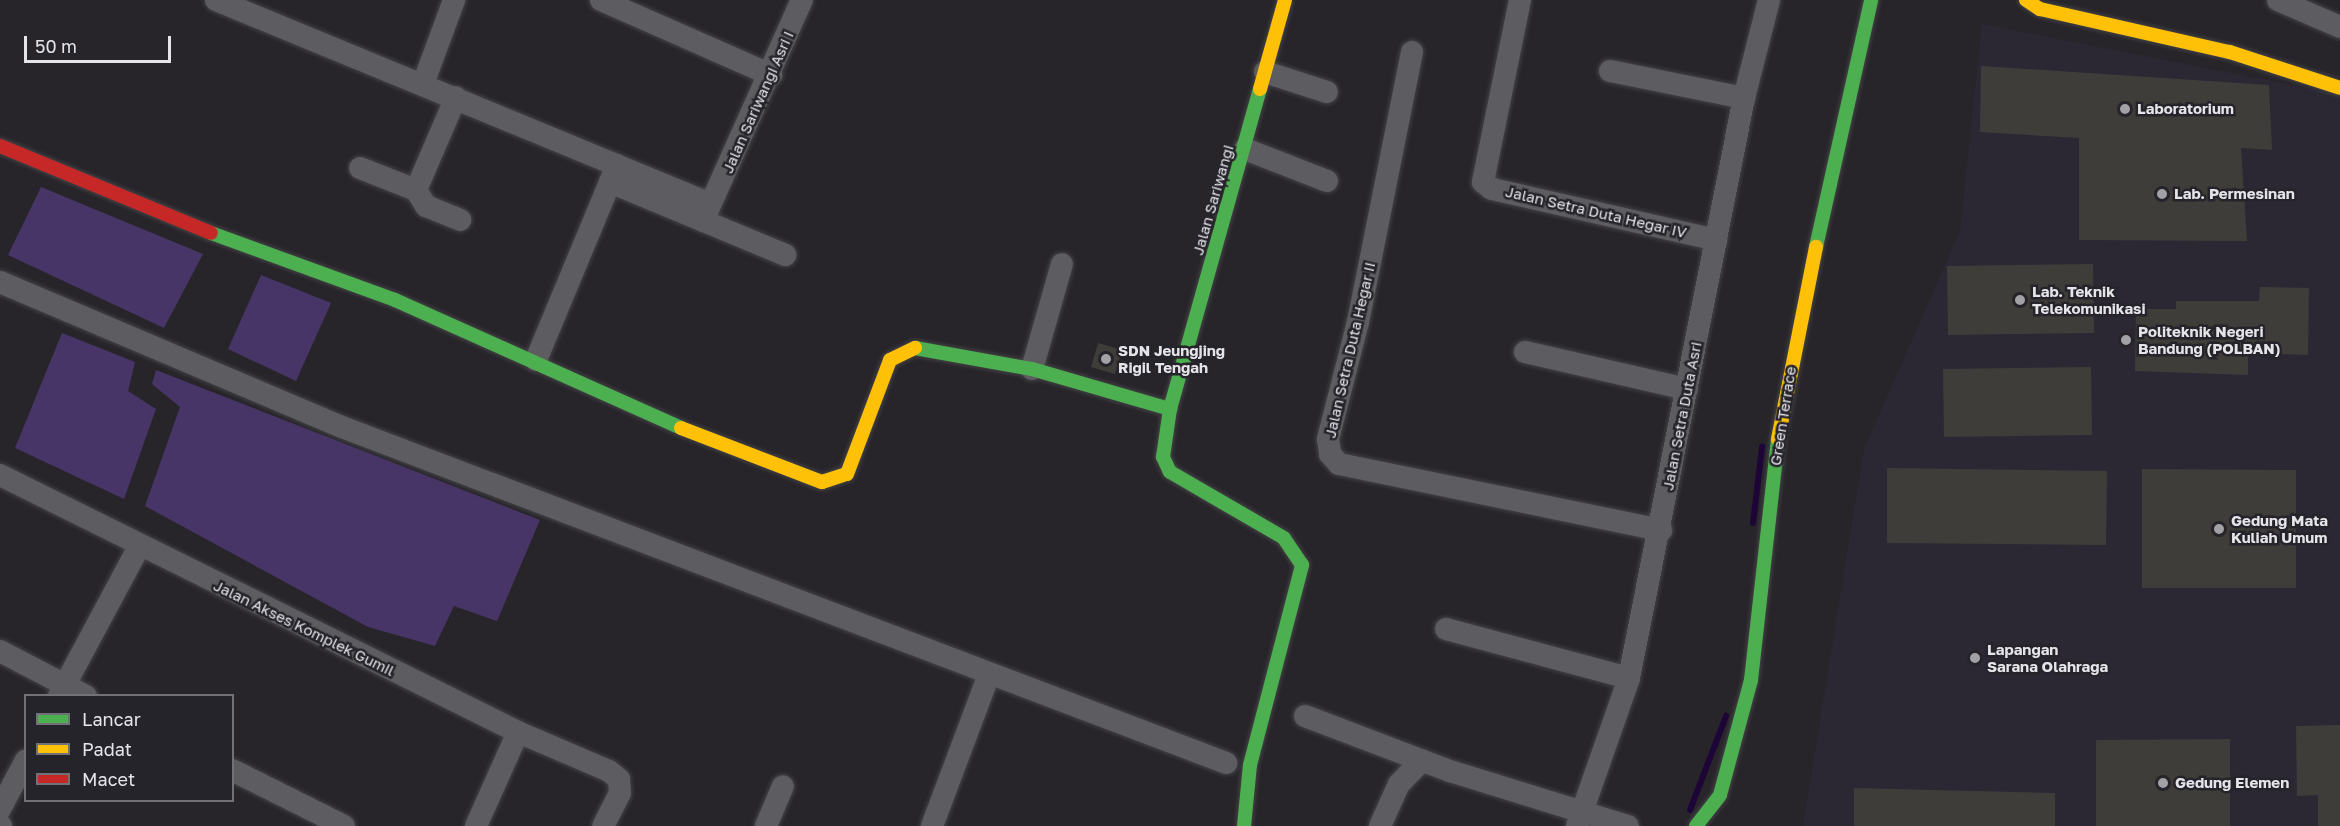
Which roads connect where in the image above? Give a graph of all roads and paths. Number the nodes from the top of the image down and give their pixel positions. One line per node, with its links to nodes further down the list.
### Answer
1 (216, 0): 17 (street)
2 (454, 0): 17 (street)
3 (601, 0): 11 (street)
4 (802, 0): 16 (street, Jalan Sariwangi Asri I)
5 (1285, 0): 15 (street, Jalan Sariwangi)
6 (1520, 0): 30 (street, Jalan Setra Duta Hegar IV)
7 (1769, 0): 21 (street, Jalan Setra Duta Asri)
8 (1871, 0): 65 (street, Green Terrace)
9 (2026, 0): 18 (street)
10 (2278, 0): 12 (street)
11 (631, 6): 16 (street)
12 (2340, 27)
13 (1412, 52): 40 (street, Jalan Setra Duta Hegar II)
14 (1610, 71): 21 (street)
15 (1265, 72): 19 (street); 23 (street, Jalan Sariwangi)
16 (771, 75): 28 (street, Jalan Sariwangi Asri I)
17 (423, 84): 20 (street)
18 (2340, 88)
19 (1327, 92)
20 (456, 97): 25 (street); 27 (street)
21 (1744, 98): 30 (street, Jalan Setra Duta Asri)
22 (0, 146): 35 (street)
23 (1245, 149): 26 (street); 38 (street, Jalan Sariwangi)
24 (360, 168): 27 (street)
25 (613, 173): 28 (street); 35 (street)
26 (1327, 182)
27 (416, 190): 29 (street)
28 (707, 212): 31 (street)
29 (460, 220)
30 (1716, 240): 37 (street, Jalan Setra Duta Asri)
31 (785, 255)
32 (1062, 264): 36 (street)
33 (0, 282): 44 (street)
34 (1525, 352): 37 (street)
35 (536, 360): 36 (street)
36 (1032, 369): 38 (street)
37 (1687, 389): 40 (street, Jalan Setra Duta Asri)
38 (1170, 409): 62 (street, Jalan Sariwangi)
39 (0, 475): 41 (street, Jalan Akses Komplek Gumil)
40 (1661, 530): 45 (street, Jalan Setra Duta Asri)
41 (139, 548): 46 (street); 49 (street, Jalan Akses Komplek Gumil)
42 (1446, 629): 45 (street)
43 (0, 651): 46 (street)
44 (989, 674): 51 (street); 61 (street)
45 (1629, 678): 56 (street, Jalan Setra Duta Asri)
46 (62, 690): 47 (street)
47 (78, 694)
48 (1305, 716): 50 (street)
49 (518, 732): 58 (street); 59 (street, Jalan Akses Komplek Gumil)
50 (1422, 760): 56 (street); 63 (street)
51 (1227, 763)
52 (24, 764): 55 (street)
53 (234, 771): 57 (street)
54 (783, 786): 60 (street)
55 (0, 809)
56 (1580, 820): 64 (street)
57 (344, 826)
58 (476, 826)
59 (603, 826)
60 (766, 826)
61 (932, 826)
62 (1244, 826)
63 (1380, 826)
64 (1628, 826)
65 (1696, 826)

